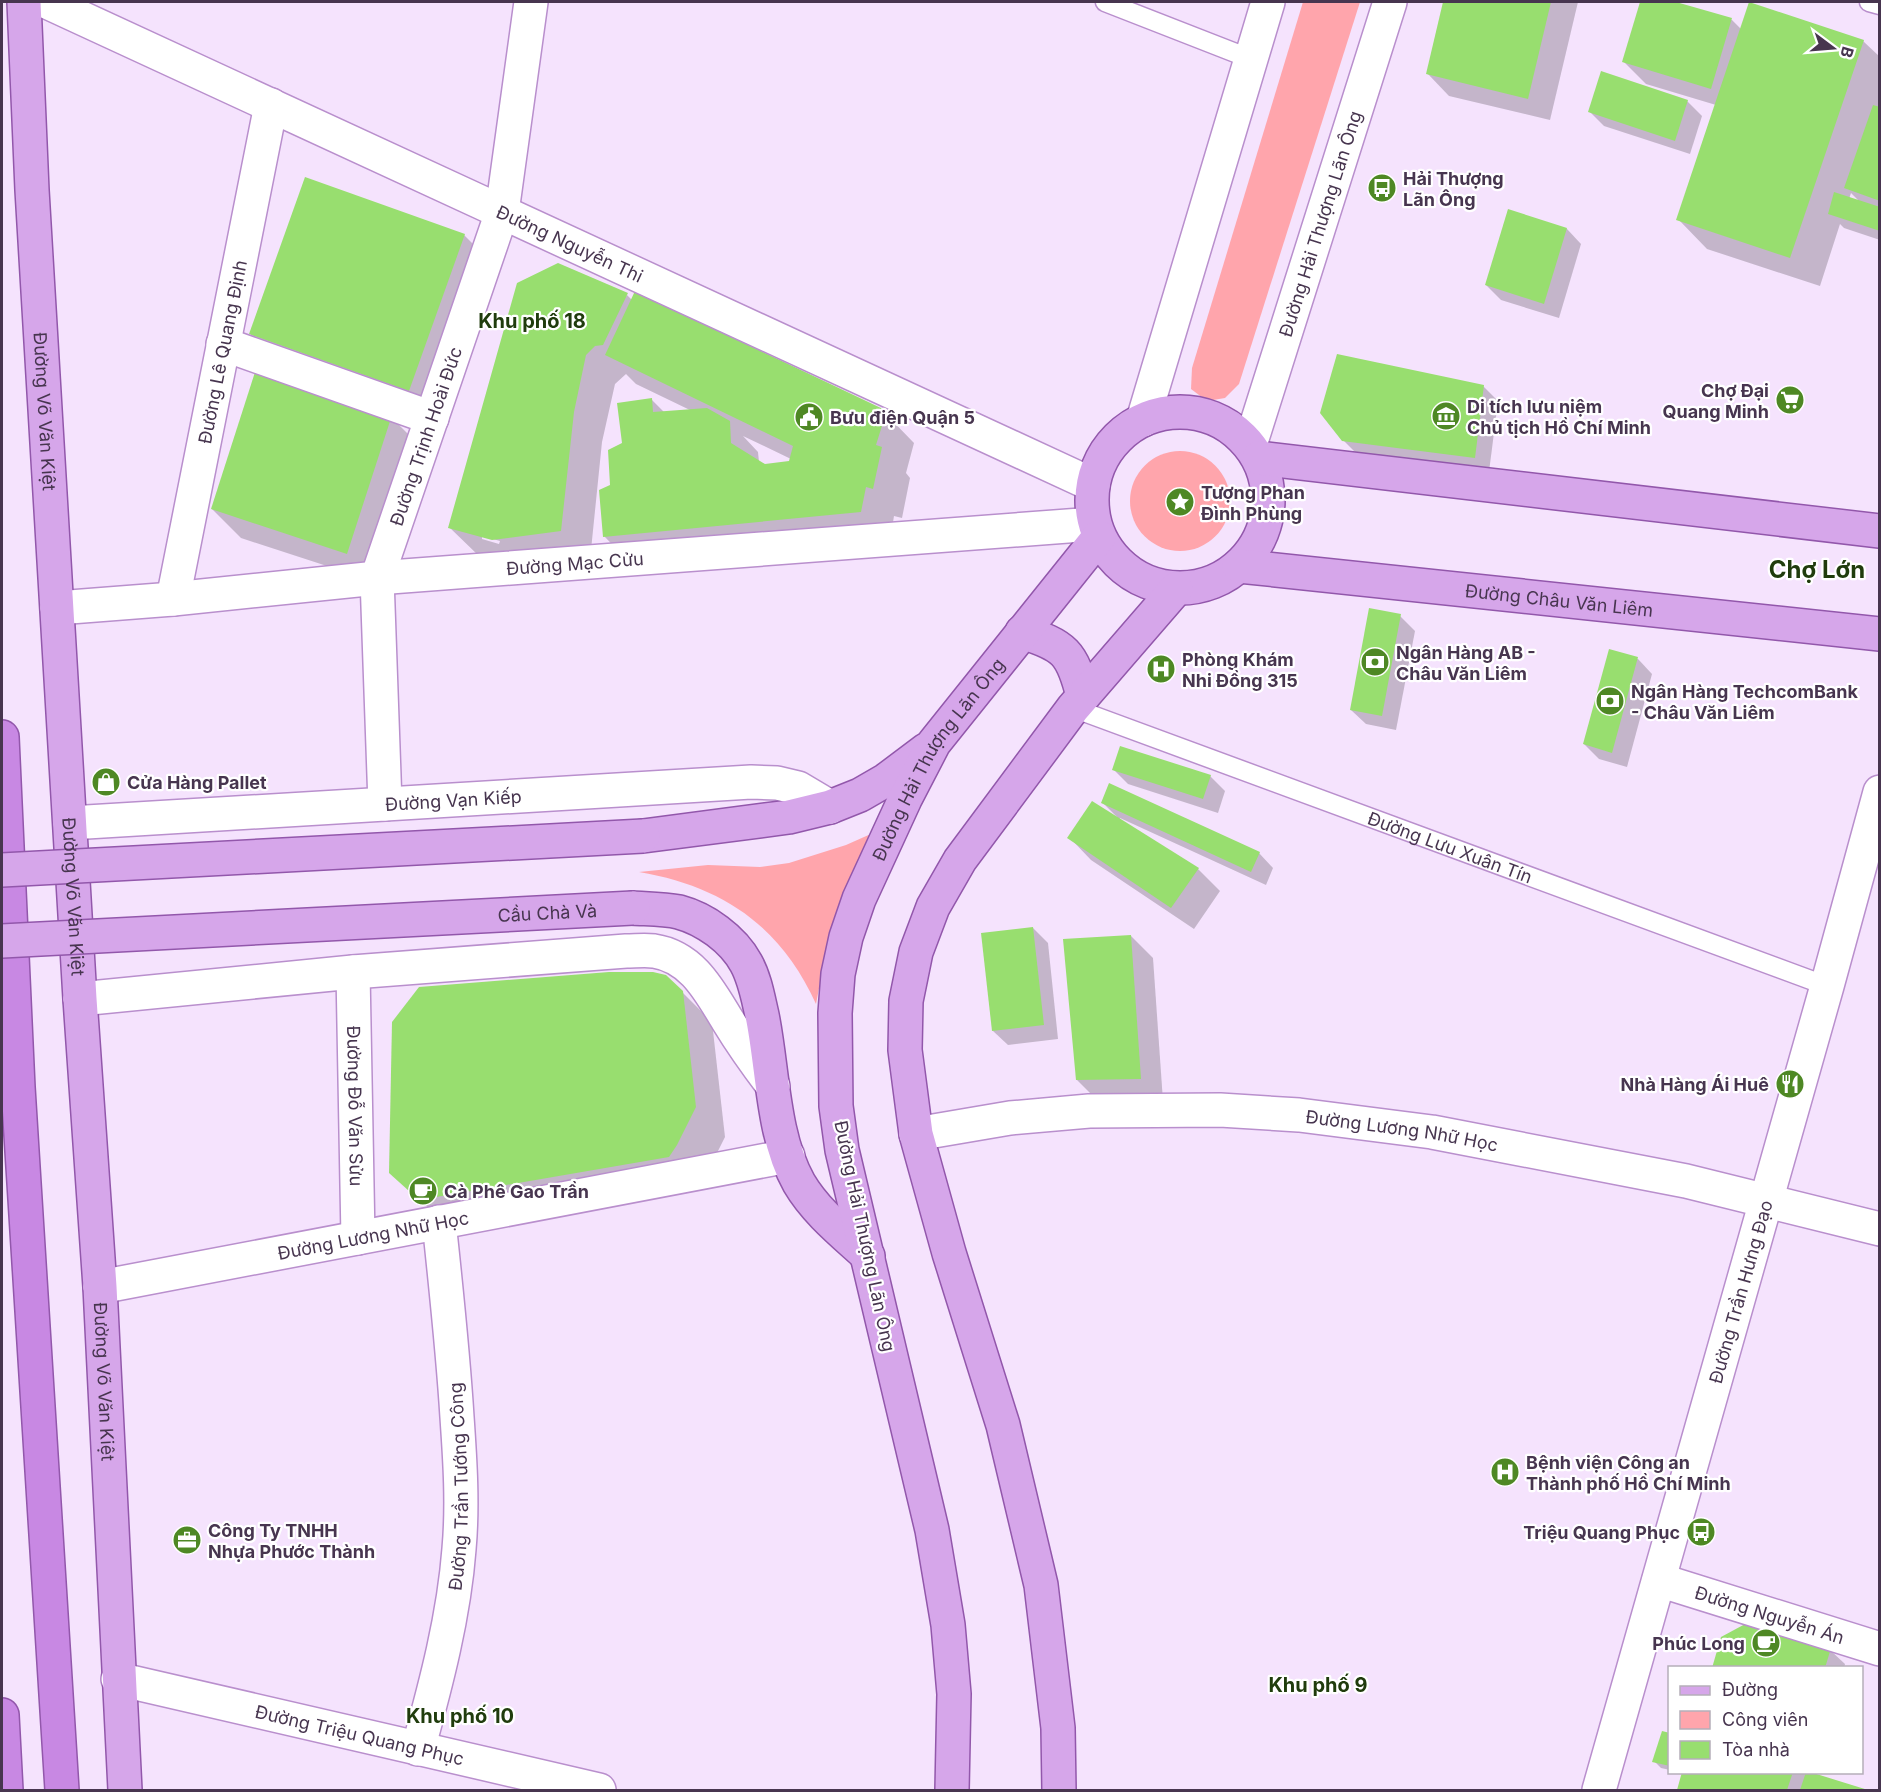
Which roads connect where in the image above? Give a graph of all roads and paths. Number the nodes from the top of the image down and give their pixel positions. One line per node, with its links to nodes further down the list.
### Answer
1 (24, 2): 23 (main road, Đường Võ Văn Kiệt)
2 (47, 2): 10 (street, Đường Nguyễn Thi)
3 (531, 2): 11 (street, Đường Trịnh Hoài Đức)
4 (1105, 2): 9 (lane)
5 (1269, 2): 9 (street)
6 (1390, 2): 15 (street, Đường Hải Thượng Lãn Ông)
7 (1869, 2): 8 (lane)
8 (1880, 5)
9 (1251, 59): 14 (street)
10 (271, 105): 11 (street, Đường Nguyễn Thi); 12 (street, Đường Lê Quang Định)
11 (502, 212): 13 (street, Đường Trịnh Hoài Đức); 16 (street, Đường Nguyễn Thi)
12 (223, 344): 13 (street); 22 (street, Đường Lê Quang Định)
13 (432, 418): 20 (street, Đường Trịnh Hoài Đức)
14 (1143, 420): 15 (main road); 16 (main road)
15 (1254, 452): 18 (main road); 19 (main road)
16 (1093, 485): 17 (main road)
17 (1096, 530): 20 (street, Đường Mạc Cửu); 21 (main road); 24 (main road, Đường Hải Thượng Lãn Ông)
18 (1880, 531)
19 (1239, 566): 21 (main road); 25 (main road, Đường Châu Văn Liêm)
20 (378, 578): 22 (street, Đường Mạc Cửu); 30 (street, Đường Trịnh Hoài Đức)
21 (1176, 589): 26 (main road)
22 (173, 599): 23 (street, Đường Mạc Cửu)
23 (57, 608): 32 (main road, Đường Võ Văn Kiệt)
24 (1022, 632): 26 (main road); 28 (main road, Đường Hải Thượng Lãn Ông)
25 (1880, 634)
26 (1078, 702): 36 (lane, Đường Lưu Xuân Tín); 39 (main road)
27 (2, 737): 53 (highway)
28 (934, 743): 31 (main road); 45 (main road, Đường Hải Thượng Lãn Ông)
29 (1880, 792): 36 (street, Đường Trần Hưng Đạo)
30 (385, 804): 31 (street, Đường Vạn Kiếp); 32 (street, Đường Vạn Kiếp)
31 (830, 807): 33 (main road, bridge)
32 (70, 823): 37 (main road, Đường Võ Văn Kiệt)
33 (2, 870)
34 (2, 941): 38 (main road, Cầu Chà Và, bridge)
35 (353, 972): 37 (street); 38 (street); 44 (street, Đường Đỗ Văn Sửu)
36 (1827, 986): 41 (street, Đường Trần Hưng Đạo)
37 (80, 999): 46 (main road, Đường Võ Văn Kiệt)
38 (772, 1086): 40 (main road, Cầu Chà Và)
39 (916, 1134): 41 (street, Đường Lương Nhữ Học); 57 (main road)
40 (788, 1156): 42 (street, Đường Lương Nhữ Học); 45 (main road, Cầu Chà Và)
41 (1766, 1200): 43 (street, Đường Lương Nhữ Học); 47 (street, Đường Trần Hưng Đạo)
42 (439, 1222): 44 (street, Đường Lương Nhữ Học); 51 (street, Đường Trần Tướng Công)
43 (1880, 1229)
44 (358, 1238): 46 (street, Đường Lương Nhữ Học)
45 (868, 1256): 56 (main road, Đường Hải Thượng Lãn Ông)
46 (100, 1287): 49 (main road, Đường Võ Văn Kiệt)
47 (1659, 1580): 48 (street, Đường Nguyễn Án); 58 (street, Đường Trần Hưng Đạo)
48 (1880, 1649)
49 (118, 1679): 51 (street, Đường Triệu Quang Phục); 54 (main road, Đường Võ Văn Kiệt)
50 (2, 1715): 52 (highway)
51 (418, 1749): 55 (street, Đường Triệu Quang Phục)
52 (6, 1791)
53 (62, 1791)
54 (126, 1791)
55 (599, 1791)
56 (952, 1791)
57 (1059, 1791)
58 (1599, 1791)

